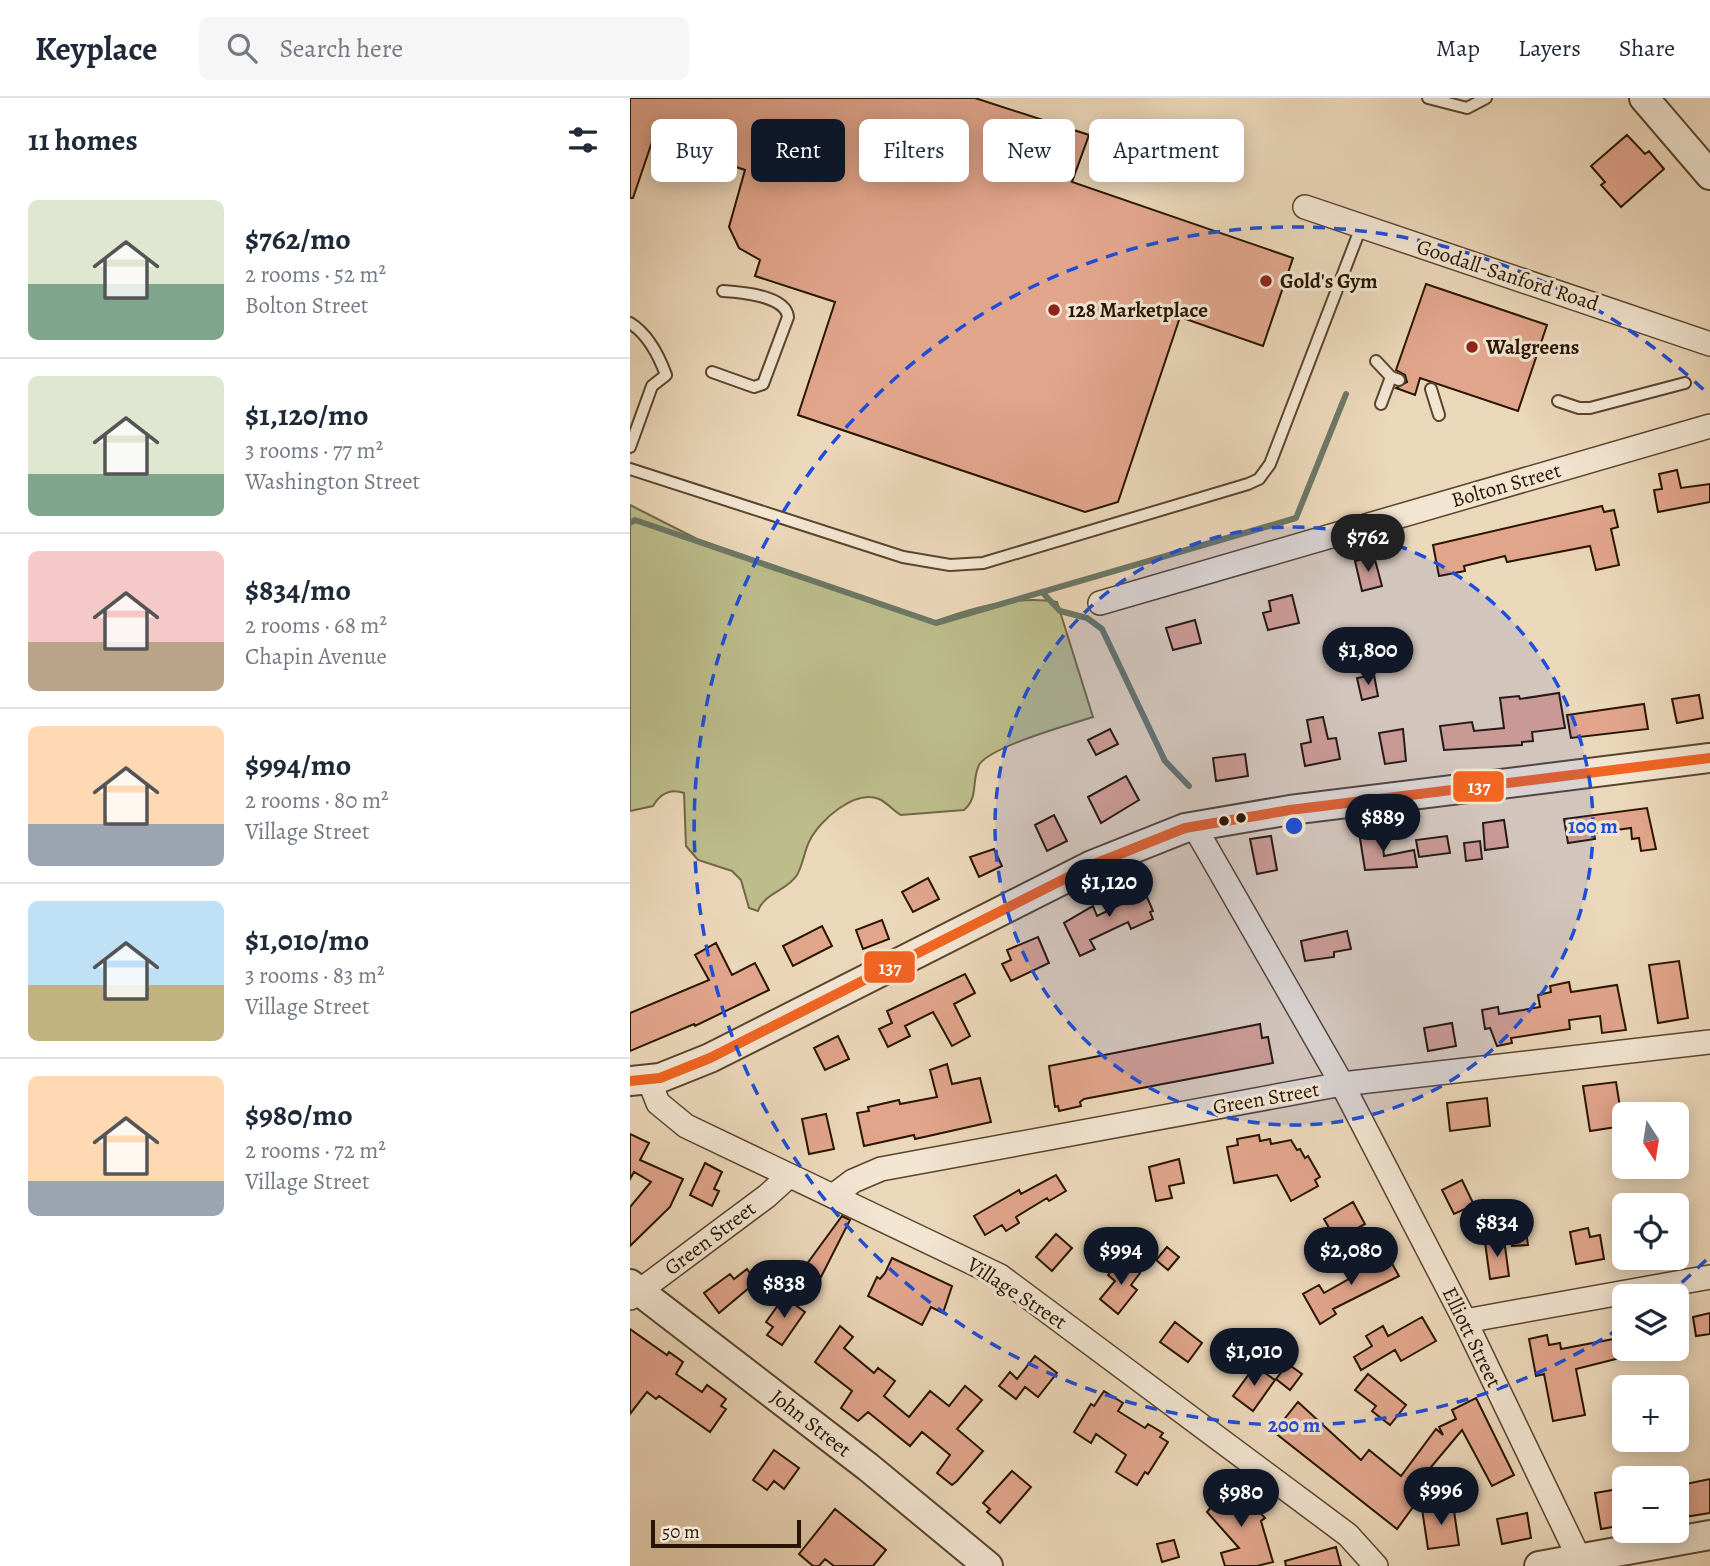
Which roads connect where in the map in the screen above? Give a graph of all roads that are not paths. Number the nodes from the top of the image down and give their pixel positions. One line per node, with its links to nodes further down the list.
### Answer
1 (1428, 98): 2 (lane)
2 (1486, 98)
3 (1644, 98): 4 (street)
4 (1710, 175)
5 (1305, 207): 6 (street, Goodall-Sanford Road)
6 (1361, 227): 9 (street, Goodall-Sanford Road); 19 (lane)
7 (723, 291): 11 (lane)
8 (630, 323): 18 (lane)
9 (1710, 344)
10 (1376, 361): 15 (lane)
11 (712, 372)
12 (1685, 383): 14 (lane)
13 (1430, 389): 16 (lane)
14 (1558, 401)
15 (1381, 404)
16 (1439, 415)
17 (1710, 426): 20 (street, Bolton Street)
18 (630, 447)
19 (630, 470)
20 (1100, 603)
21 (1710, 758): 22 (street)
22 (1194, 826): 24 (street); 25 (street, Elliott Street)
23 (1710, 1042): 25 (street, Green Street)
24 (639, 1081): 26 (street, Village Street)
25 (1342, 1084): 27 (street, Green Street); 30 (street, Elliott Street)
26 (789, 1176): 27 (street, Village Street); 29 (street, Green Street)
27 (833, 1196): 35 (street, Village Street)
28 (1710, 1276): 30 (street)
29 (633, 1292): 34 (street, John Street)
30 (1465, 1321): 32 (street, Elliott Street)
31 (1710, 1535): 33 (street)
32 (1579, 1558): 33 (street); 36 (street)
33 (1634, 1558)
34 (988, 1566)
35 (1376, 1566)
36 (1539, 1566)

